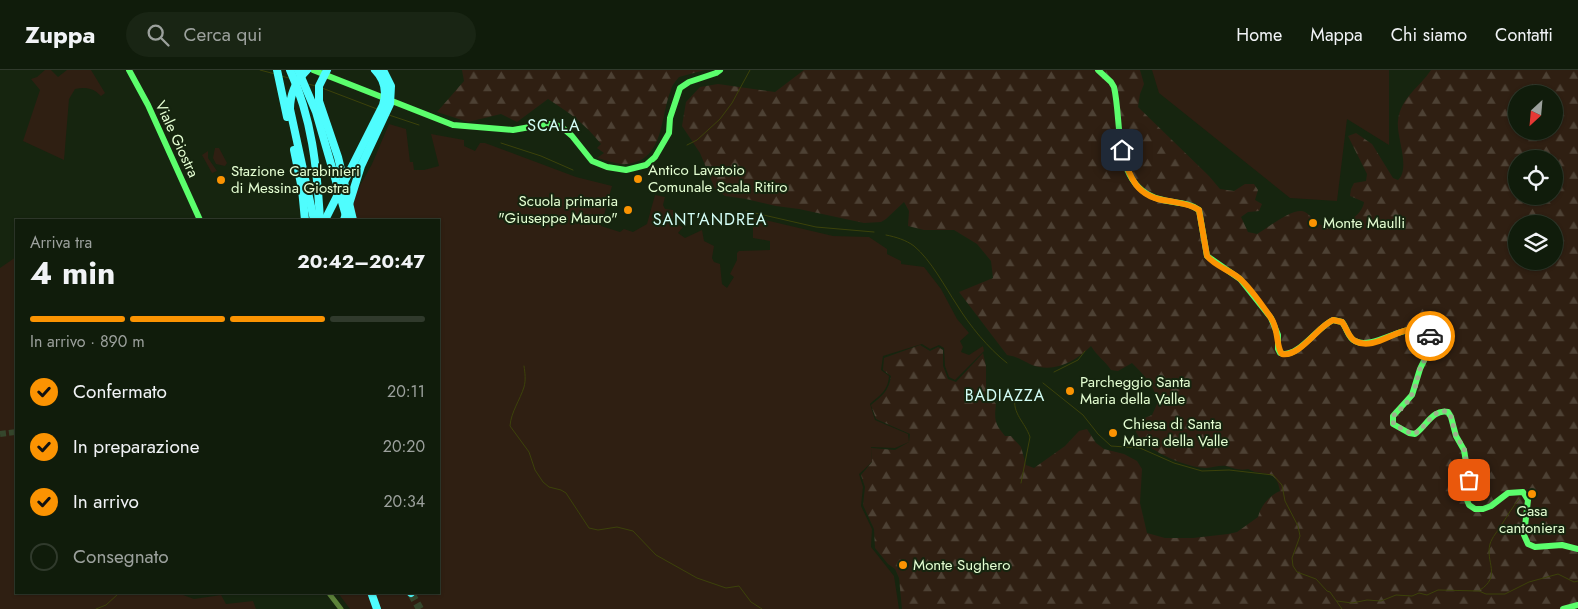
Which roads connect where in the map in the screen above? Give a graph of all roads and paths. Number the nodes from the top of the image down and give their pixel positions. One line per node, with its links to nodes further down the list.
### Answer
1 (129, 70): 13 (main road, Viale Giostra)
2 (134, 70): 14 (main road, Viale Giostra)
3 (277, 70): 15 (highway)
4 (290, 70): 17 (highway)
5 (298, 70): 19 (highway, bridge)
6 (307, 70): 16 (highway)
7 (313, 70): 11 (main road)
8 (327, 70): 21 (highway, bridge)
9 (376, 70): 18 (highway, bridge)
10 (384, 70): 20 (highway, bridge)
11 (720, 70)
12 (1098, 70): 22 (main road)
13 (202, 219)
14 (202, 219)
15 (305, 219)
16 (314, 219)
17 (320, 219)
18 (326, 219)
19 (346, 219)
20 (346, 219)
21 (354, 219)
22 (1578, 549)
23 (330, 594): 26 (street)
24 (372, 594): 27 (highway)
25 (1578, 605): 28 (main road)
26 (341, 609)
27 (377, 609)
28 (1563, 609)

